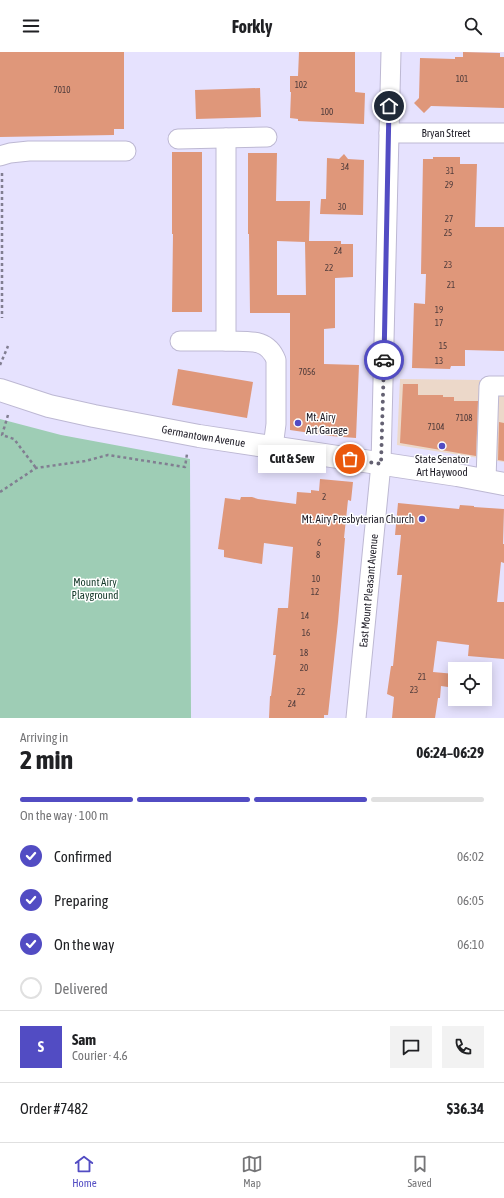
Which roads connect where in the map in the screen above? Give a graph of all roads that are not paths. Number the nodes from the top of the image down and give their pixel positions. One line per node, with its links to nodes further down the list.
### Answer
1 (390, 52): 2 (street, East Mount Pleasant Avenue)
2 (389, 133): 3 (street, Bryan Street); 14 (street, East Mount Pleasant Avenue)
3 (504, 133)
4 (267, 137): 5 (street)
5 (226, 138): 6 (street); 10 (street)
6 (178, 139)
7 (126, 151): 8 (street)
8 (1, 161)
9 (180, 341): 10 (street)
10 (226, 341): 13 (street)
11 (504, 386): 15 (street)
12 (0, 390): 13 (main road, Germantown Avenue)
13 (273, 447): 14 (main road, Germantown Avenue)
14 (381, 464): 15 (main road, Germantown Avenue); 16 (street, East Mount Pleasant Avenue)
15 (495, 482)
16 (356, 718)

